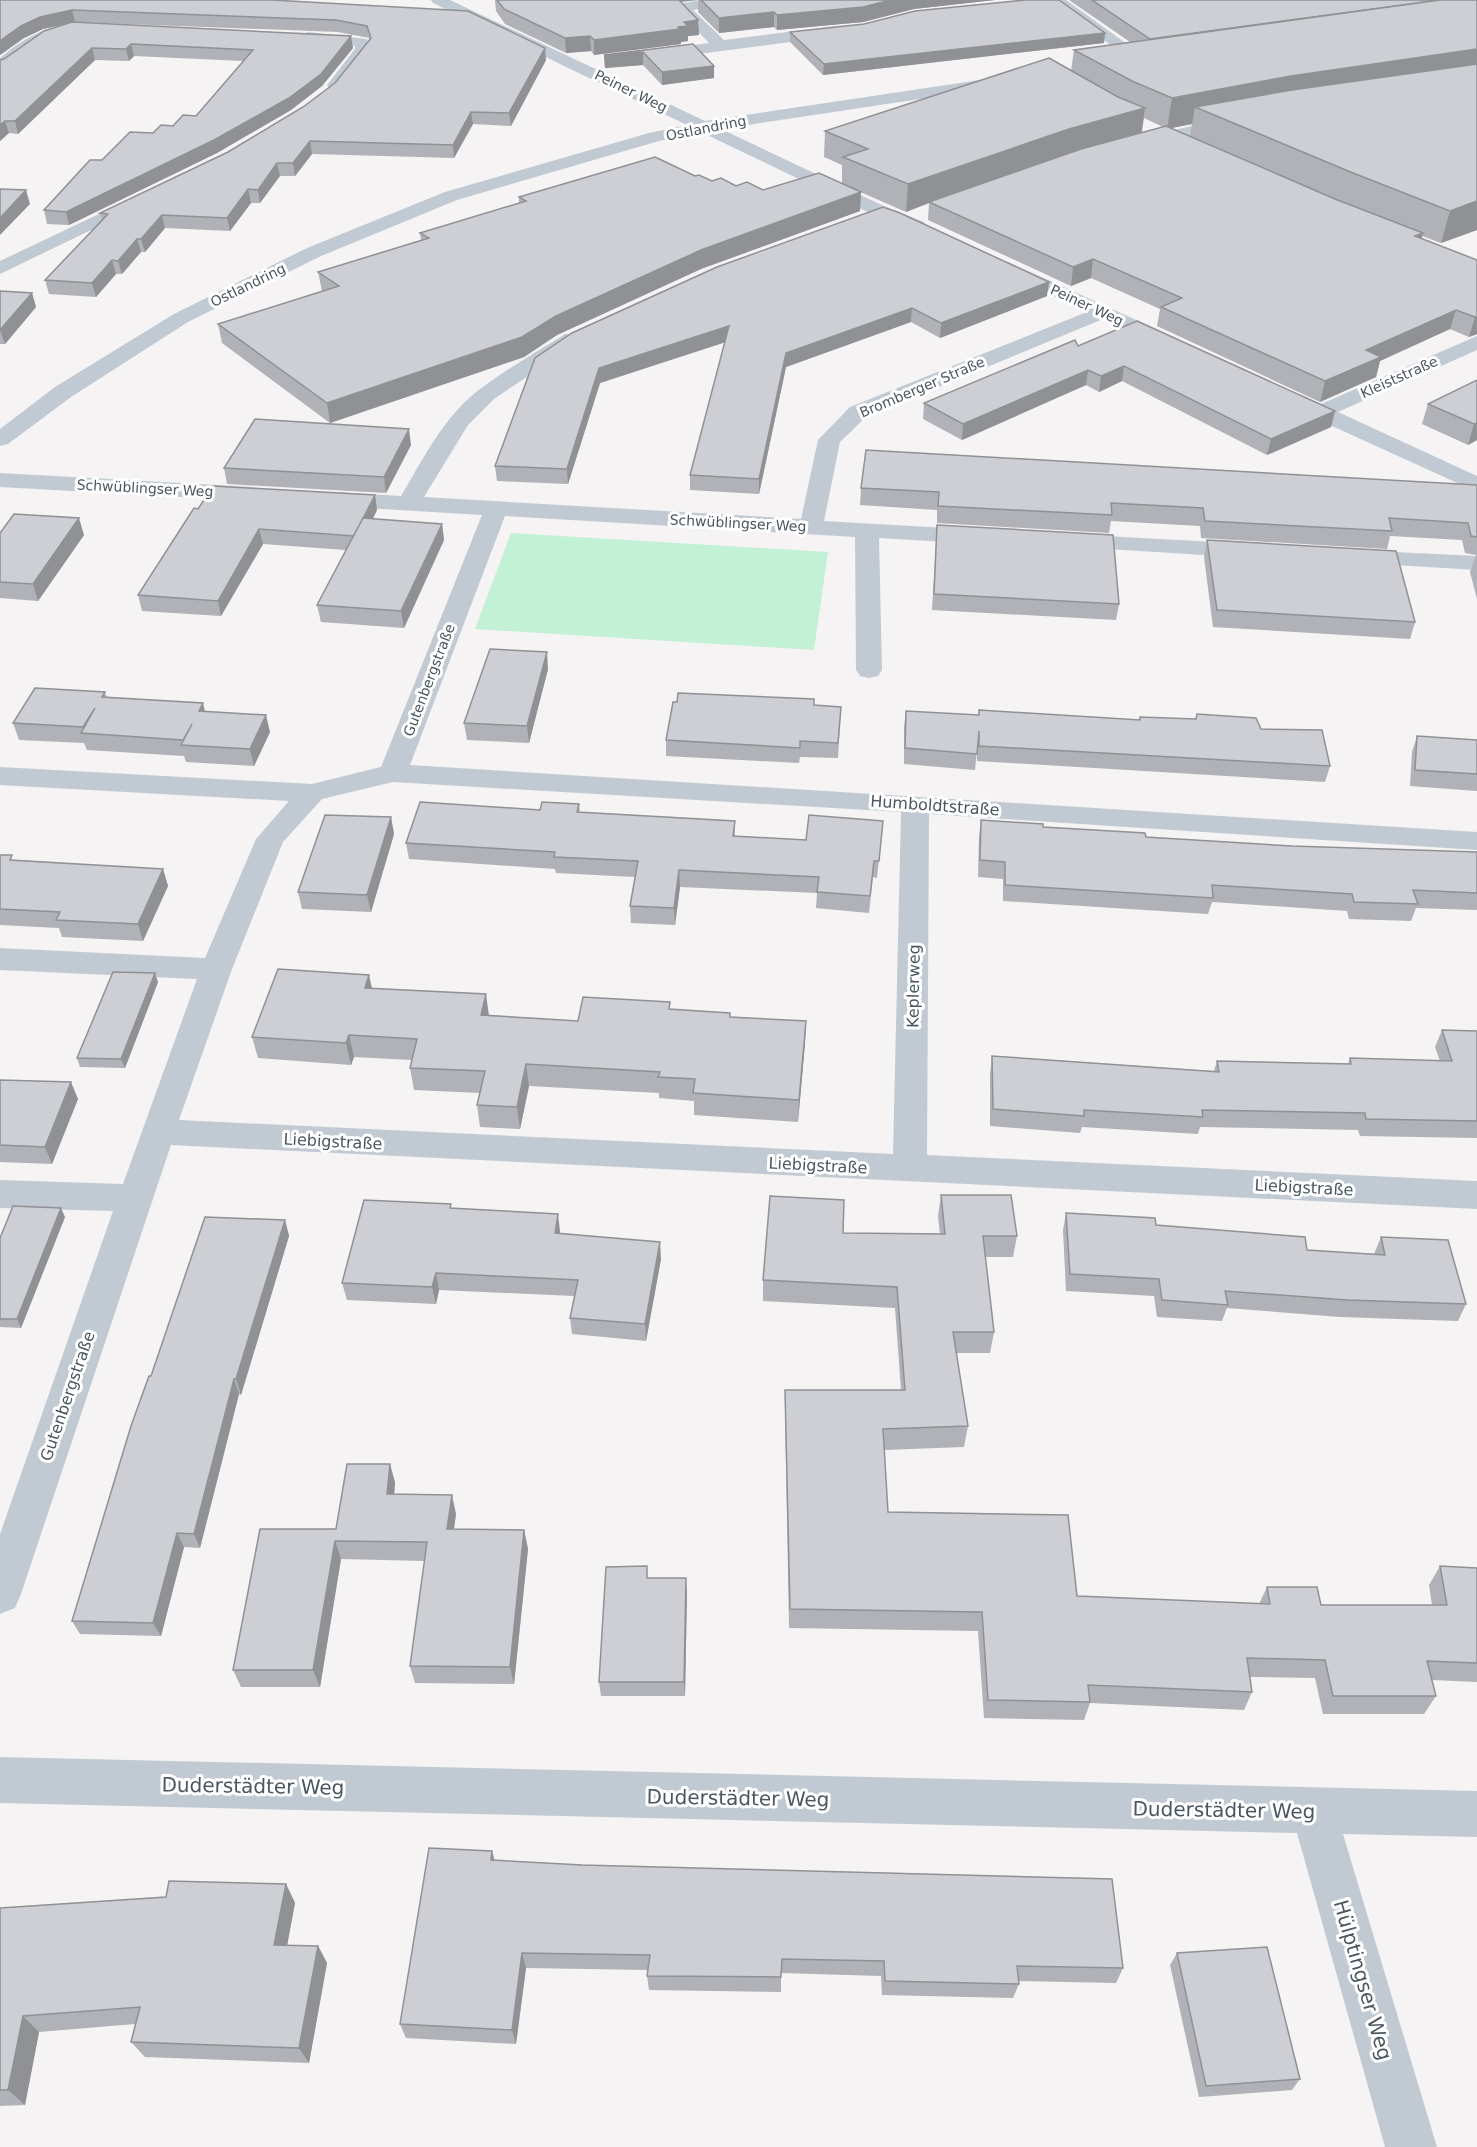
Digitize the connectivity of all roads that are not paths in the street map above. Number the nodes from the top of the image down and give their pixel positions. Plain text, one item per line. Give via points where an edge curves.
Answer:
1 (438, 0) edge
2 (1054, 0) edge
3 (713, 3) edge
4 (99, 29) edge
5 (853, 29) edge
6 (290, 37) edge
7 (721, 46) junction
8 (631, 57) edge
9 (598, 61) edge
10 (576, 64) junction
11 (1124, 65) edge
12 (0, 66) edge
13 (1020, 79) edge
14 (322, 97) edge
15 (1254, 118) edge
16 (705, 126) junction
17 (1143, 127) edge
18 (1165, 136) junction
19 (1119, 148) edge
20 (1197, 150) edge
21 (160, 190) edge
22 (882, 212) junction
23 (927, 213) edge
24 (906, 220) junction
25 (852, 223) edge
26 (938, 235) edge
27 (991, 260) edge
28 (0, 268) edge
29 (1104, 312) junction
30 (593, 328) edge
31 (1477, 342) edge
32 (1187, 351) edge
33 (1280, 393) edge
34 (1321, 412) junction
35 (0, 439) edge
36 (0, 480) edge
37 (1477, 485) edge
38 (280, 496) edge
39 (315, 498) edge
40 (409, 503) junction
41 (496, 509) junction
42 (811, 527) junction
43 (867, 530) junction
44 (998, 537) edge
45 (1046, 540) edge
46 (1274, 552) edge
47 (1334, 555) edge
48 (1477, 563) edge
49 (868, 670) dead end
50 (393, 773) junction
51 (0, 776) edge
52 (312, 793) junction
53 (915, 804) junction
54 (1477, 841) edge
55 (0, 959) edge
56 (216, 969) junction
57 (159, 1132) junction
58 (910, 1169) junction
59 (0, 1194) edge
60 (1477, 1195) edge
61 (135, 1198) junction
62 (0, 1594) edge
63 (0, 1780) edge
64 (1314, 1812) junction
65 (1477, 1814) edge
66 (1411, 2147) edge

1 - 10 street, Peiner Weg
2 - 11 street via 1150,61
3 - 7 street via 682,7
4 - 12 street via 48,32 32,39
5 - 7 street
6 - 14 street via 362,42 363,49
7 - 8 street
9 - 10 street
10 - 16 street, Peiner Weg
13 - 16 street, Ostlandring
15 - 18 street
16 - 22 street, Peiner Weg
16 - 35 street, Ostlandring via 452,196 314,252 181,318 63,392
17 - 18 street
18 - 19 street
18 - 20 street
21 - 28 street
22 - 24 street, Peiner Weg
22 - 25 street
23 - 24 street
24 - 26 street, Peiner Weg
27 - 29 street, Peiner Weg
29 - 32 street, Peiner Weg
29 - 42 street, Bromberger Straße via 858,412 829,440
30 - 40 street via 565,341 486,394 460,420
31 - 34 street, Kleiststraße
33 - 34 street
34 - 37 street
36 - 38 street, Schwüblingser Weg
39 - 40 street, Schwüblingser Weg
40 - 41 street, Schwüblingser Weg
41 - 42 street, Schwüblingser Weg
41 - 50 street, Gutenbergstraße
42 - 43 street, Schwüblingser Weg
43 - 44 street, Schwüblingser Weg
43 - 49 street
45 - 46 street
47 - 48 street
50 - 52 street
50 - 53 street, Humboldtstraße
51 - 52 street
52 - 56 street, Gutenbergstraße via 270,839
53 - 54 street, Humboldtstraße
53 - 58 street, Keplerweg
55 - 56 street
56 - 57 street, Gutenbergstraße
57 - 58 street, Liebigstraße
57 - 61 street, Gutenbergstraße
58 - 60 street, Liebigstraße
59 - 61 street
61 - 62 street, Gutenbergstraße
63 - 64 street, Duderstädter Weg
64 - 65 street, Duderstädter Weg
64 - 66 street, Hülptingser Weg

